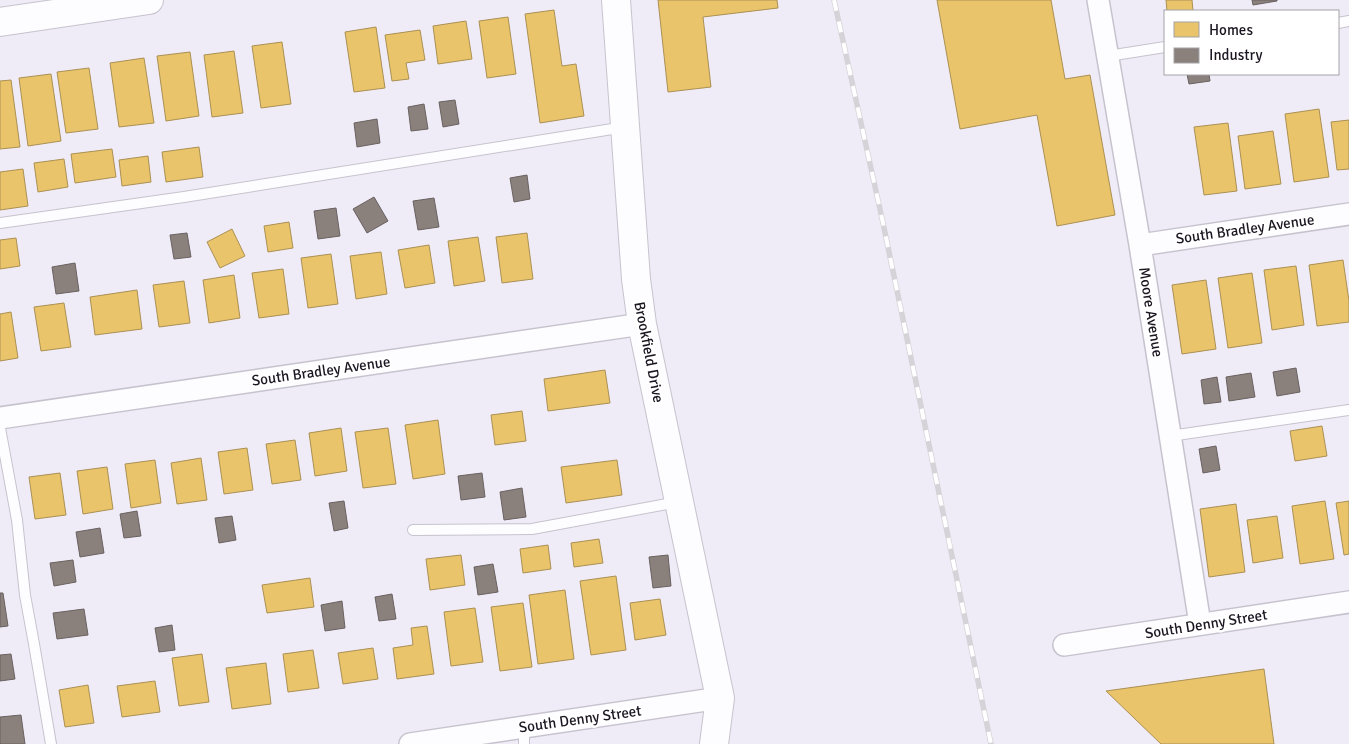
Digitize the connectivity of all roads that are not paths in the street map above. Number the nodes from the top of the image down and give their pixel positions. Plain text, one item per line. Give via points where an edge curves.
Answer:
1 (149, 0) edge
2 (616, 0) edge
3 (1098, 0) edge
4 (0, 22) edge
5 (1164, 48) edge
6 (1108, 56) junction
7 (626, 126) junction
8 (1349, 214) edge
9 (0, 223) edge
10 (1140, 245) junction
11 (642, 324) junction
12 (1349, 410) edge
13 (0, 418) edge
14 (0, 428) edge
15 (1170, 436) junction
16 (679, 502) junction
17 (413, 530) dead end
18 (1349, 602) edge
19 (1200, 624) junction
20 (1064, 645) dead end
21 (720, 698) junction
22 (524, 736) edge
23 (51, 744) edge
24 (410, 744) edge
25 (714, 744) edge

1 - 4 street
2 - 7 street, Brookfield Drive
3 - 6 street, Moore Avenue
5 - 6 lane
6 - 10 street, Moore Avenue
7 - 9 lane
7 - 11 street, Brookfield Drive
8 - 10 street, South Bradley Avenue
10 - 15 street, Moore Avenue
11 - 13 street, South Bradley Avenue
11 - 16 street, Brookfield Drive
12 - 15 lane
14 - 23 lane
15 - 19 street, Moore Avenue
16 - 17 lane via 532,528
16 - 21 street, Brookfield Drive
18 - 19 street, South Denny Street
19 - 20 street, South Denny Street
21 - 22 street, South Denny Street
21 - 25 street, Brookfield Drive
22 - 24 street, South Denny Street

